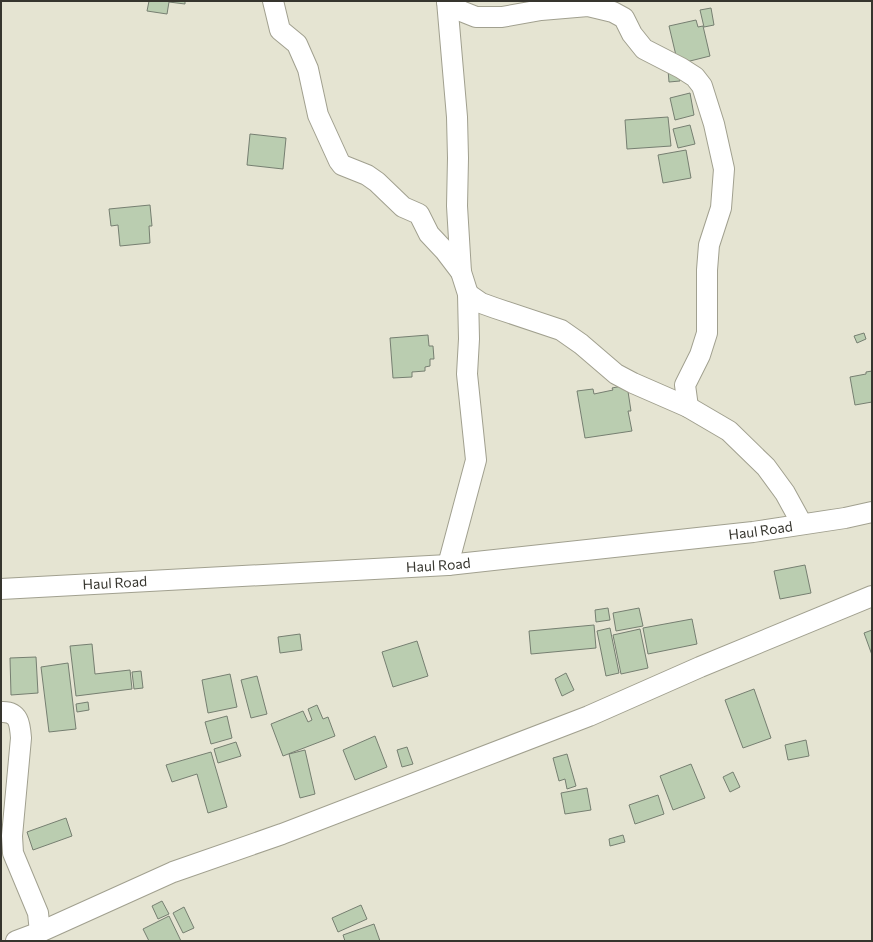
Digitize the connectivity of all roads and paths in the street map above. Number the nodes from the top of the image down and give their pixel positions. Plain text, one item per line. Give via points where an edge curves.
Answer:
1 (273, 1) edge
2 (447, 1) edge
3 (461, 272) junction
4 (468, 294) junction
5 (688, 407) junction
6 (872, 512) edge
7 (802, 524) junction
8 (448, 565) junction
9 (1, 589) edge
10 (872, 596) edge
11 (1, 712) edge
12 (40, 932) junction
13 (16, 941) edge

1 - 3 street via 280,30 297,44 305,62 318,115 339,161 342,165 367,175 403,207 419,214 429,234
2 - 3 street via 457,117
2 - 5 street via 476,17 502,17 588,6 613,12 624,18 644,49 682,68 695,77 702,86 724,169 721,208 710,245 708,264 707,333 700,355 685,385
3 - 4 street
4 - 5 street via 495,308 561,330 616,374
4 - 8 street via 467,374 476,460
5 - 7 street via 729,431 766,467 785,493
6 - 7 street, Haul Road
7 - 8 street, Haul Road via 752,532
8 - 9 street, Haul Road
10 - 12 street via 700,666 589,716 282,834 173,872
11 - 12 street via 7,711 17,718 20,725 13,853 38,913
12 - 13 street

